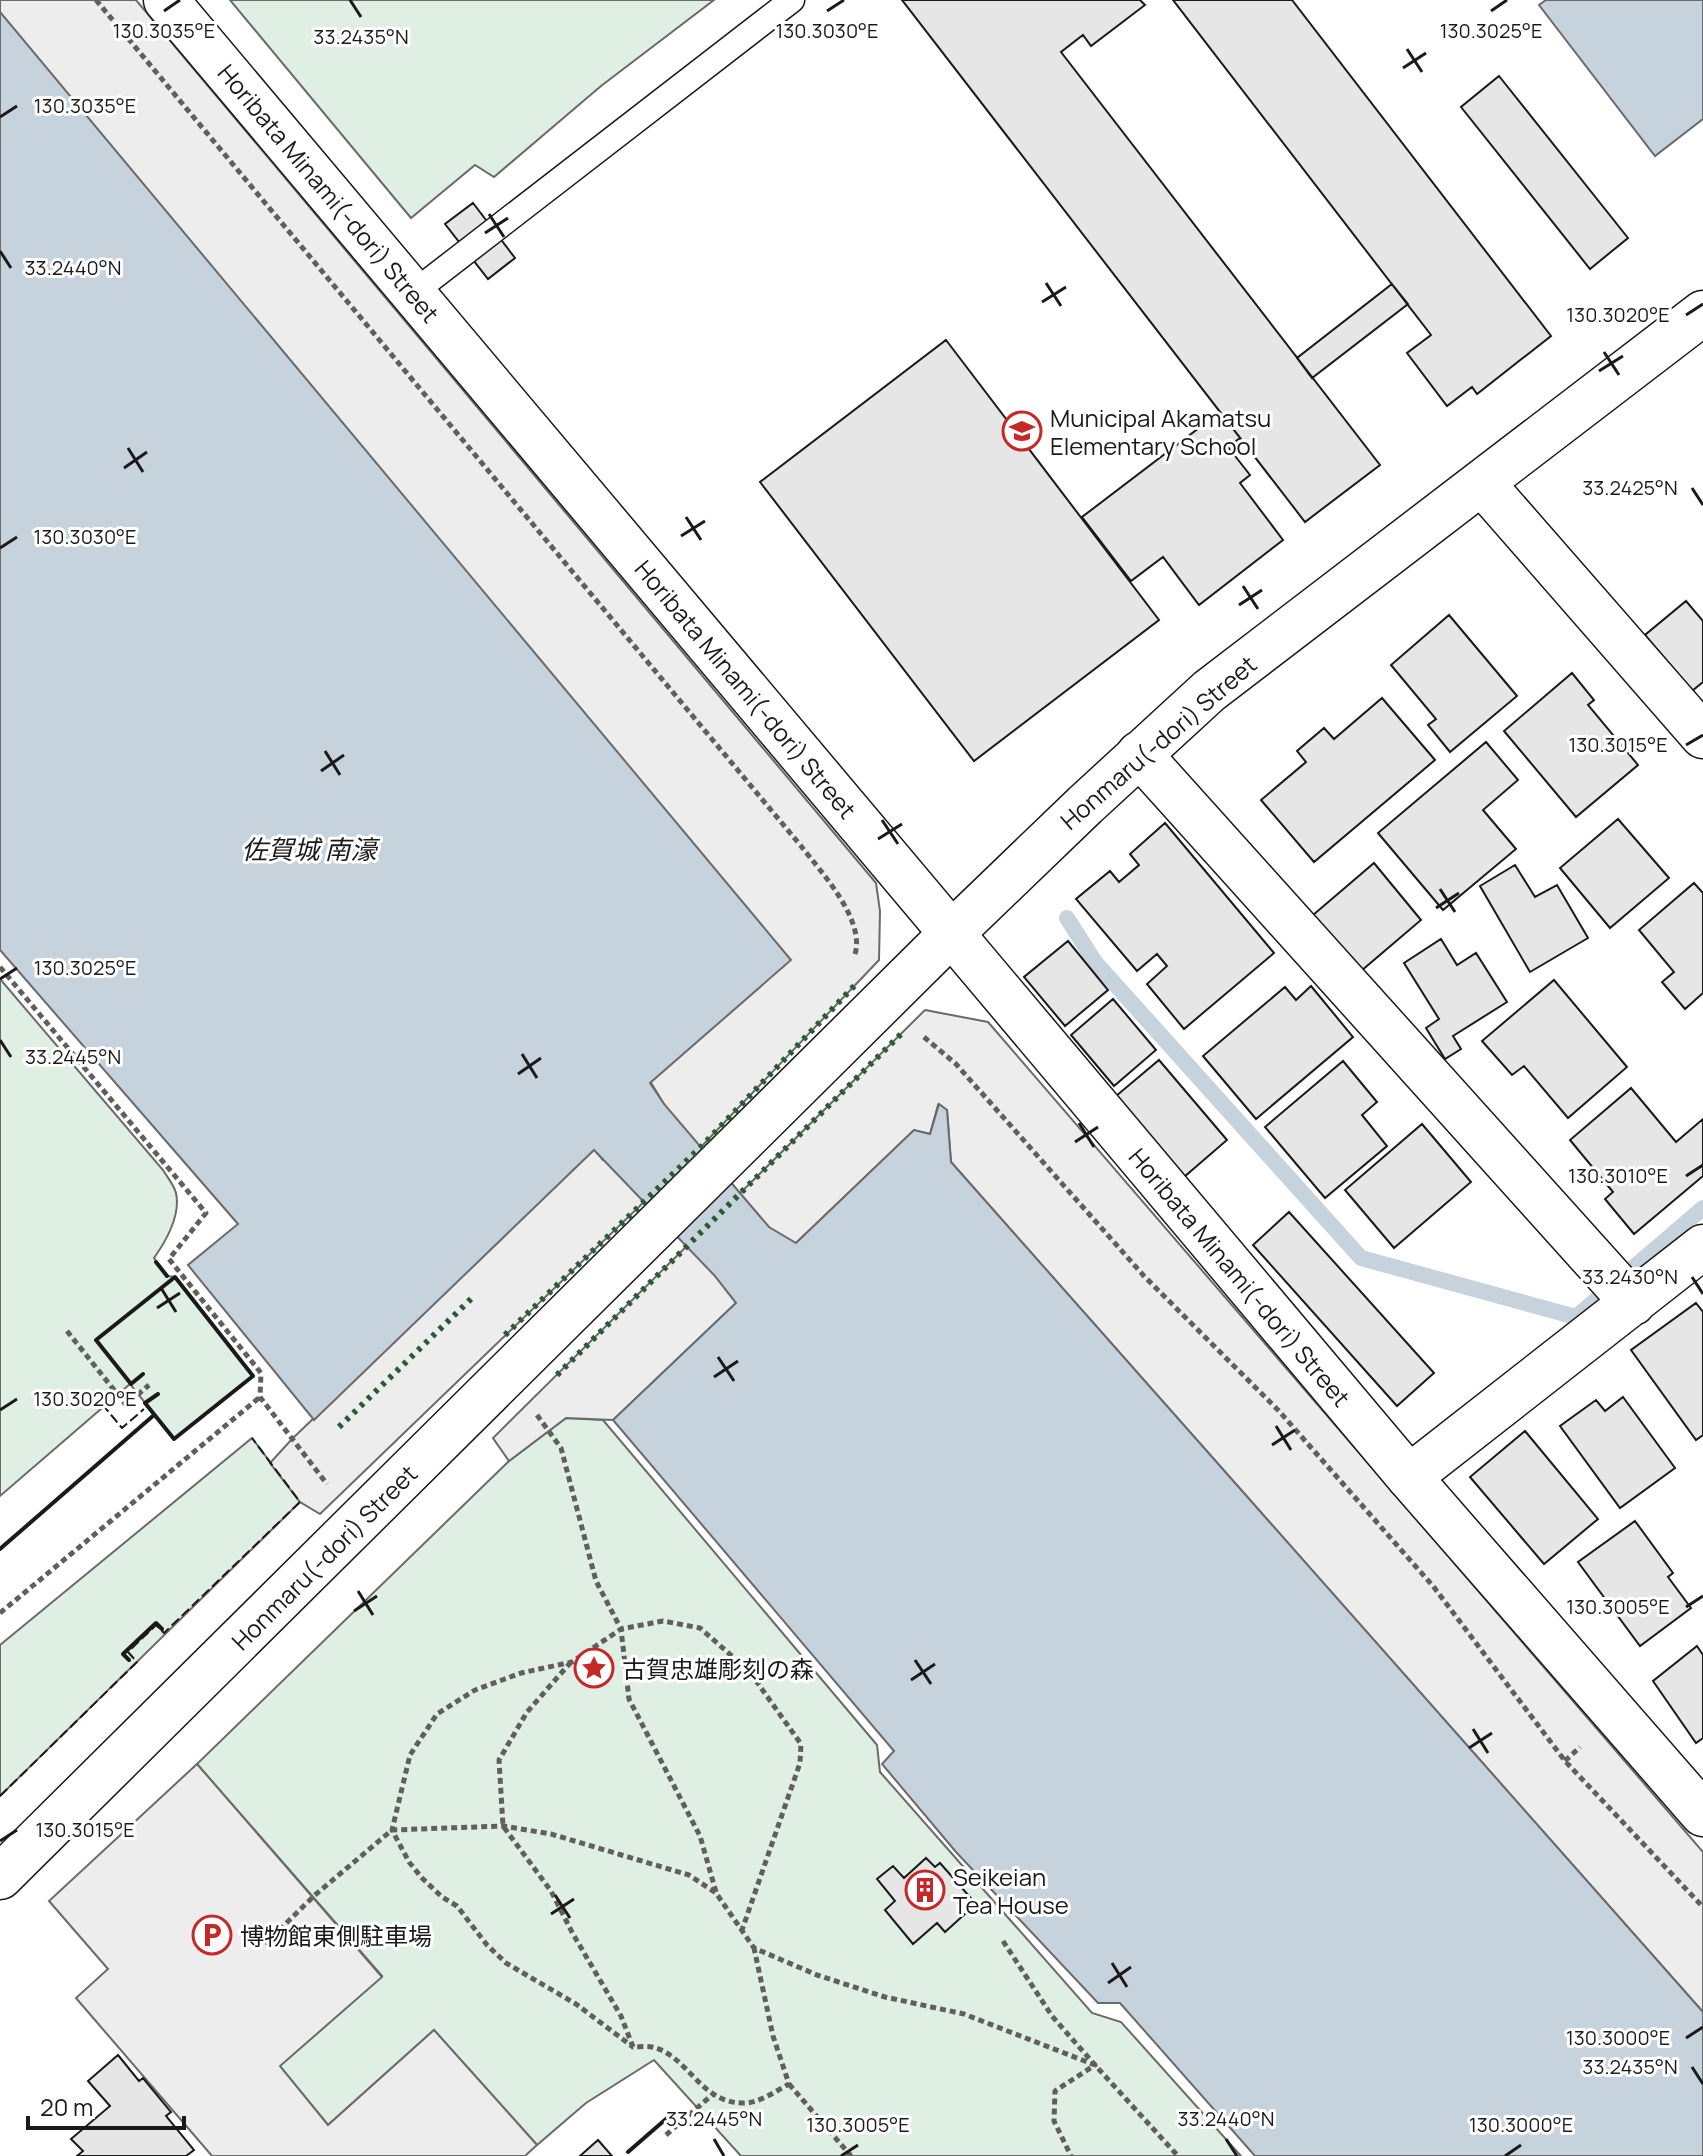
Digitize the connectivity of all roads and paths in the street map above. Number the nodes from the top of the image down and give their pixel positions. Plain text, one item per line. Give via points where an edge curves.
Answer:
1 (96, 0) edge
2 (166, 0) edge
3 (792, 0) edge
4 (413, 293) junction
5 (1703, 313) edge
6 (1482, 483) junction
7 (1703, 736) edge
8 (1139, 754) junction
9 (952, 933) junction
10 (857, 951) dead end
11 (0, 967) edge
12 (924, 1037) dead end
13 (1703, 1247) edge
14 (1633, 1303) junction
15 (67, 1331) dead end
16 (149, 1385) dead end
17 (260, 1397) junction
18 (537, 1415) dead end
19 (1409, 1477) junction
20 (326, 1485) dead end
21 (0, 1613) edge
22 (621, 1629) junction
23 (572, 1662) junction
24 (1703, 1814) edge
25 (503, 1826) junction
26 (392, 1830) junction
27 (0, 1877) edge
28 (716, 1893) junction
29 (1703, 1907) edge
30 (742, 1930) junction
31 (1003, 1941) dead end
32 (265, 1944) dead end
33 (754, 1948) junction
34 (633, 2047) junction
35 (1095, 2065) junction
36 (789, 2084) junction
37 (712, 2095) junction
38 (666, 2135) dead end
39 (851, 2156) edge
40 (1071, 2156) edge
41 (1178, 2156) edge

1 - 10 path via 801,846 837,893 855,929
2 - 4 street, Horibata Minami(-dori) Street
3 - 4 lane
4 - 9 street, Horibata Minami(-dori) Street
5 - 6 street, Honmaru(-dori) Street
6 - 7 street
6 - 8 street, Honmaru(-dori) Street via 1209,691
8 - 9 street, Honmaru(-dori) Street
8 - 14 street
9 - 19 street, Horibata Minami(-dori) Street
9 - 27 street, Honmaru(-dori) Street
11 - 17 path via 206,1213 169,1259 261,1373
12 - 29 path via 956,1064 1144,1276 1278,1410 1433,1586 1565,1761
13 - 14 street
14 - 19 street
15 - 16 path via 126,1405
17 - 20 path
17 - 21 path
18 - 22 path via 561,1448 596,1581
19 - 24 street, Horibata Minami(-dori) Street
22 - 23 path
22 - 28 path via 629,1699 700,1836
22 - 30 path via 663,1621 700,1628 749,1671 801,1744 800,1763
23 - 25 path via 527,1712 499,1760
23 - 26 path via 475,1690 437,1714 410,1755
25 - 26 path
25 - 28 path via 551,1834 689,1875
25 - 34 path via 551,1891
26 - 32 path
26 - 34 path via 422,1878 457,1906 506,1963 576,2004
28 - 30 path
30 - 33 path
31 - 35 path via 1052,2016
33 - 35 path via 885,1997 964,2014
33 - 36 path
34 - 37 path via 654,2047 681,2064
35 - 40 path via 1055,2091 1054,2121
35 - 41 path
36 - 37 path via 744,2104
36 - 39 path
37 - 38 path

